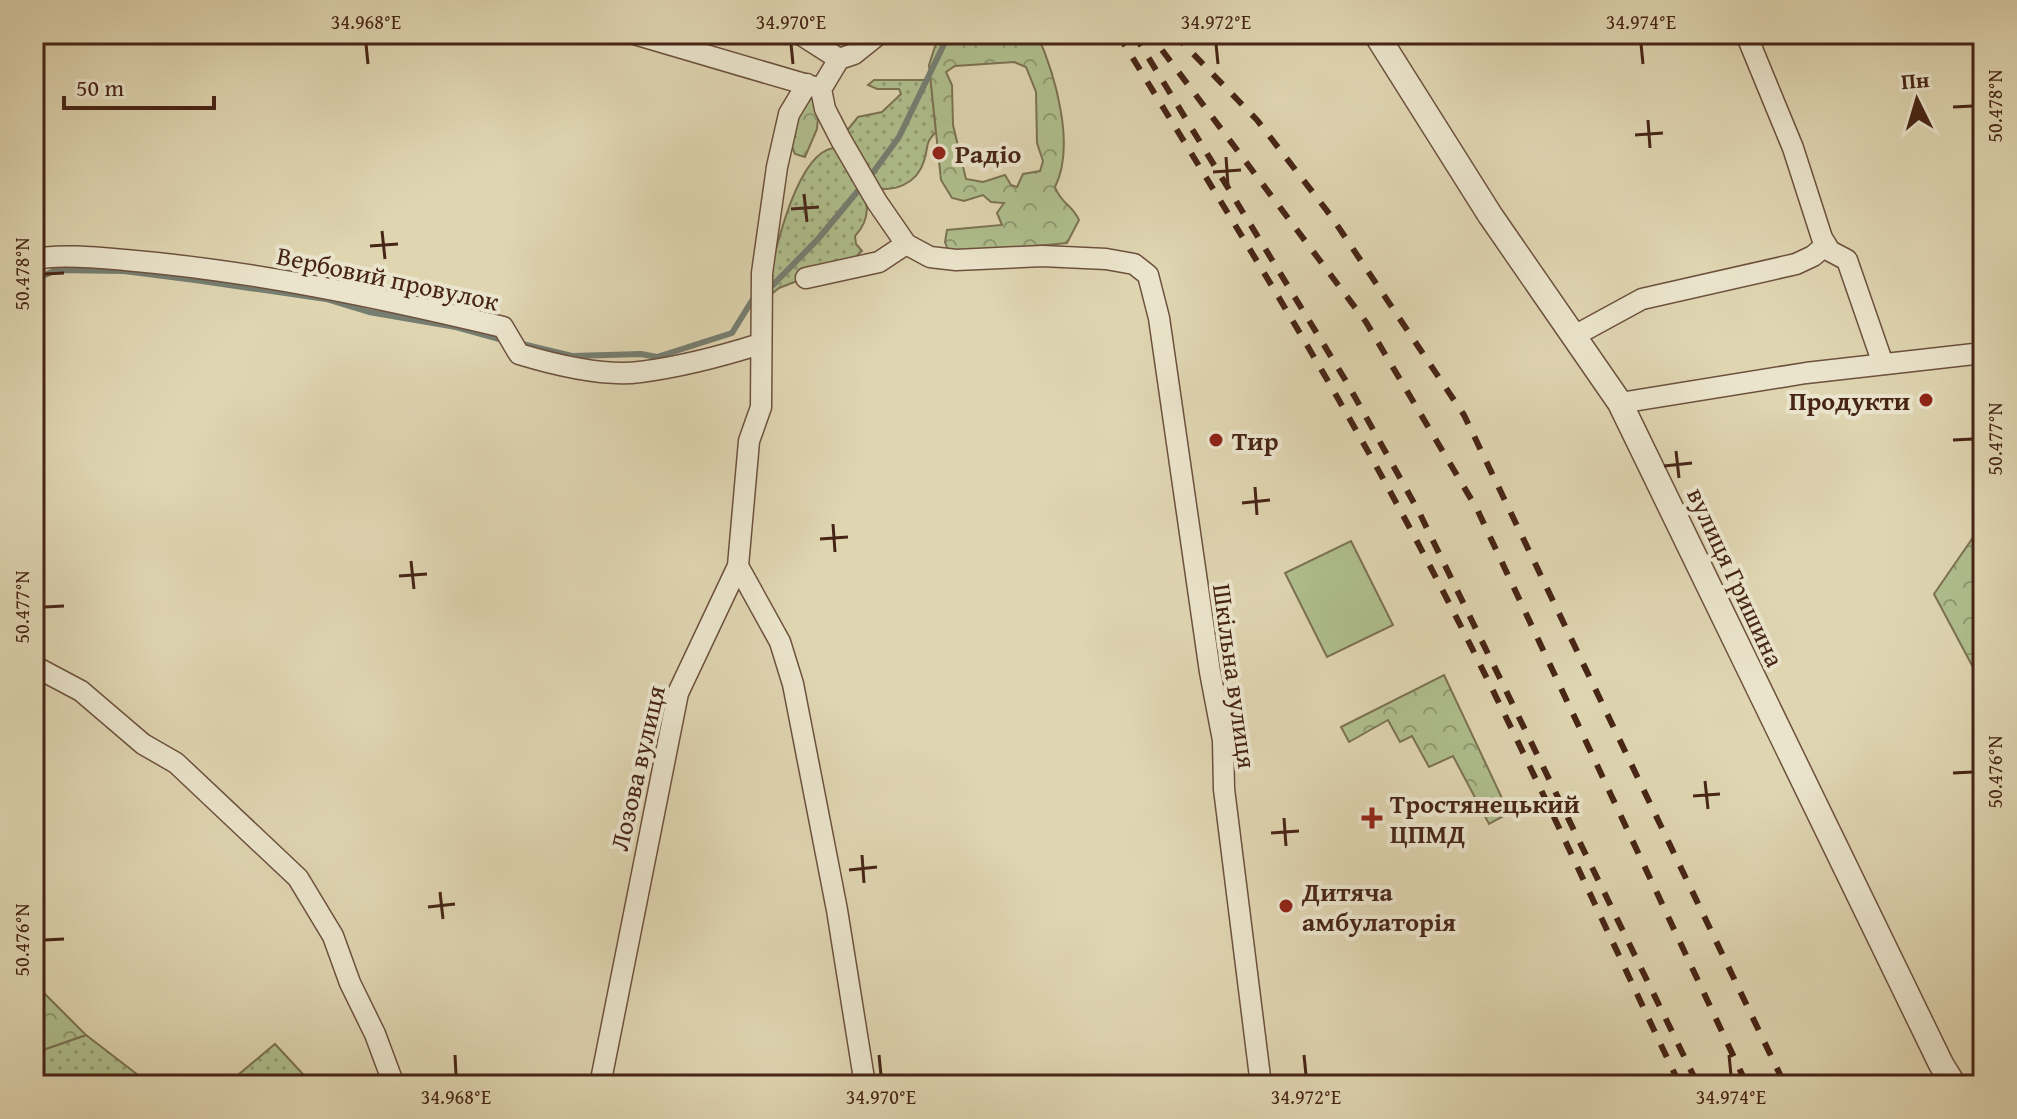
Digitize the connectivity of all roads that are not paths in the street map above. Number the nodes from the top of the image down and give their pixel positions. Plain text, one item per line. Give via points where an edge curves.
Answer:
1 (634, 34) edge
2 (800, 34) edge
3 (879, 34) edge
4 (1376, 34) edge
5 (1746, 34) edge
6 (839, 59) junction
7 (814, 86) junction
8 (906, 244) junction
9 (1826, 245) junction
10 (34, 260) edge
11 (806, 278) dead end
12 (1574, 336) junction
13 (760, 344) junction
14 (1983, 353) edge
15 (1883, 364) junction
16 (1620, 403) junction
17 (738, 566) junction
18 (34, 666) edge
19 (394, 1085) edge
20 (600, 1085) edge
21 (865, 1085) edge
22 (1261, 1085) edge
23 (1954, 1085) edge

1 - 7 street
2 - 6 street
3 - 6 street
4 - 12 street, вулиця Гришина
5 - 9 street
6 - 7 street, Лозова вулиця
7 - 8 street via 866,184
7 - 13 street, Лозова вулиця via 789,114 777,167 762,273
8 - 11 street via 879,262
8 - 22 street, Шкільна вулиця via 943,259 1106,259 1134,264 1148,275 1159,318 1223,740 1225,804
9 - 12 street via 1796,264 1642,299
9 - 15 street via 1847,260
10 - 13 street, Вербовий провулок via 173,264 349,291 503,327 519,354 563,367 638,373
12 - 16 street, вулиця Гришина
13 - 17 street, Лозова вулиця via 761,407 749,441
14 - 15 street
15 - 16 street
16 - 23 street, вулиця Гришина
17 - 20 street, Лозова вулиця via 678,693
17 - 21 street via 780,642 793,684
18 - 19 street via 81,691 143,744 176,763 298,878 333,936

